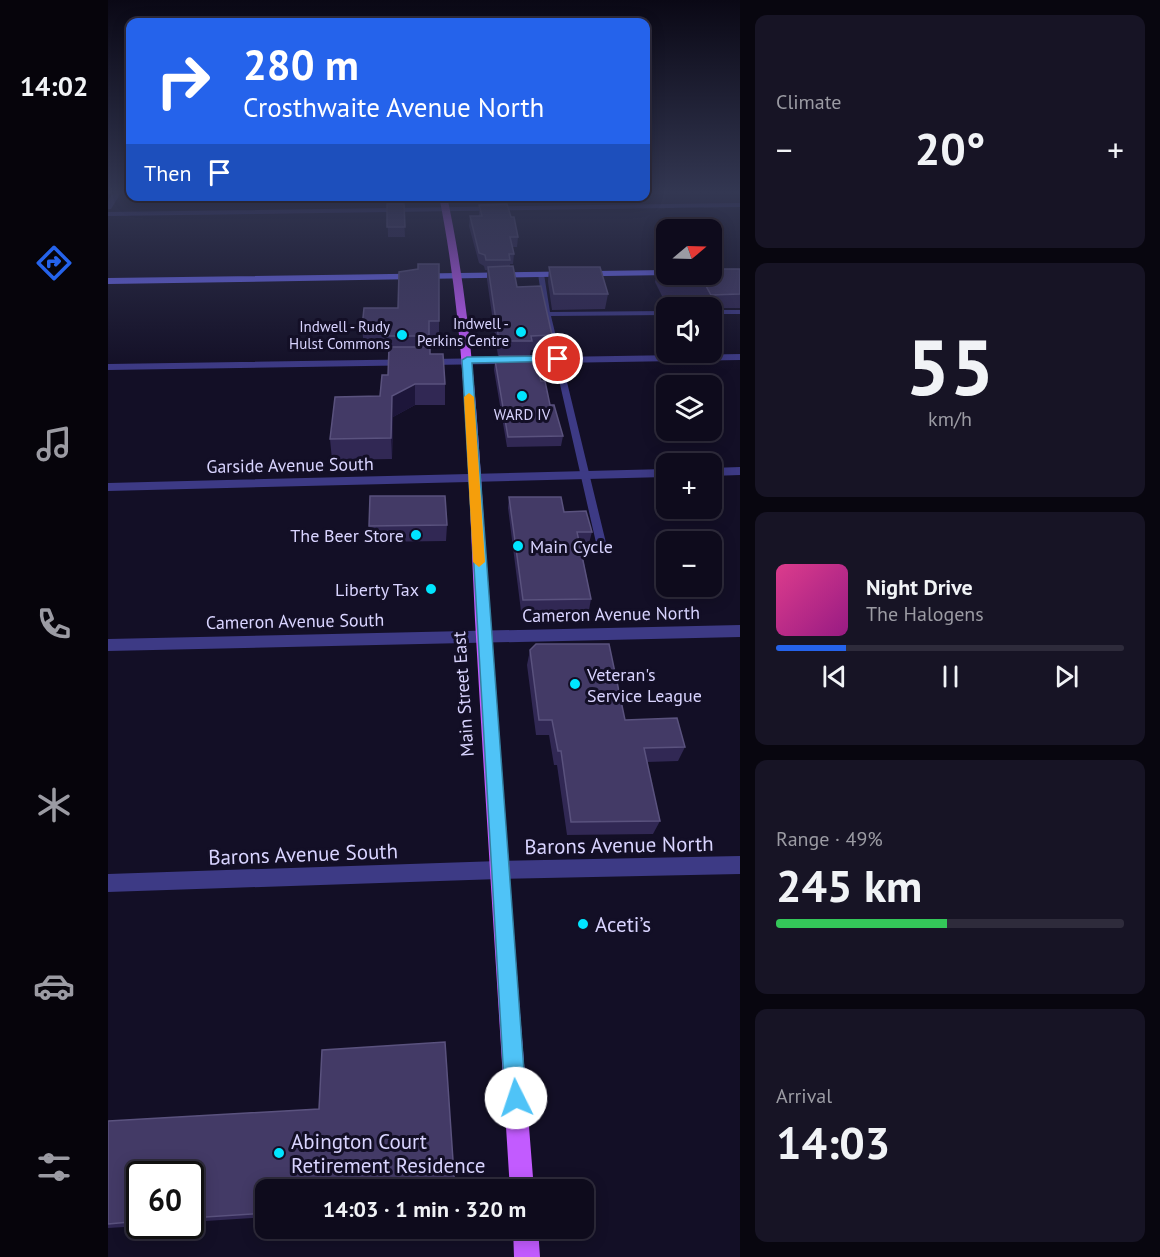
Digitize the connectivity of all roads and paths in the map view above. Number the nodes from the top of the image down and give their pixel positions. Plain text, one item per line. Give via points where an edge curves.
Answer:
1 (454, 253) edge
2 (656, 273) edge
3 (540, 274) junction
4 (458, 275) junction
5 (108, 281) edge
6 (722, 312) edge
7 (740, 312) edge
8 (656, 313) edge
9 (547, 314) junction
10 (740, 357) edge
11 (558, 359) junction
12 (467, 360) junction
13 (108, 367) edge
14 (740, 471) edge
15 (722, 472) edge
16 (656, 473) edge
17 (585, 474) junction
18 (474, 478) junction
19 (108, 487) edge
20 (602, 547) dead end
21 (740, 631) edge
22 (484, 636) junction
23 (108, 645) edge
24 (740, 865) edge
25 (499, 870) junction
26 (108, 883) edge
27 (521, 1179) edge
28 (526, 1239) edge
29 (527, 1257) edge

1 - 4 main road, Main Street East
2 - 3 main road
3 - 4 main road
3 - 9 lane
4 - 5 main road
4 - 12 main road, Main Street East
6 - 7 lane
8 - 9 lane
9 - 11 lane
10 - 11 street
11 - 12 street
11 - 17 lane
12 - 13 street
12 - 18 main road, Main Street East
14 - 15 street
16 - 17 street, Garside Avenue South
17 - 18 street, Garside Avenue South
17 - 20 lane
18 - 19 street, Garside Avenue South
18 - 22 main road, Main Street East
21 - 22 street, Cameron Avenue North
22 - 23 street, Cameron Avenue South
22 - 25 main road, Main Street East
24 - 25 street, Barons Avenue North
25 - 26 street, Barons Avenue South
25 - 27 main road, Main Street East
28 - 29 main road

